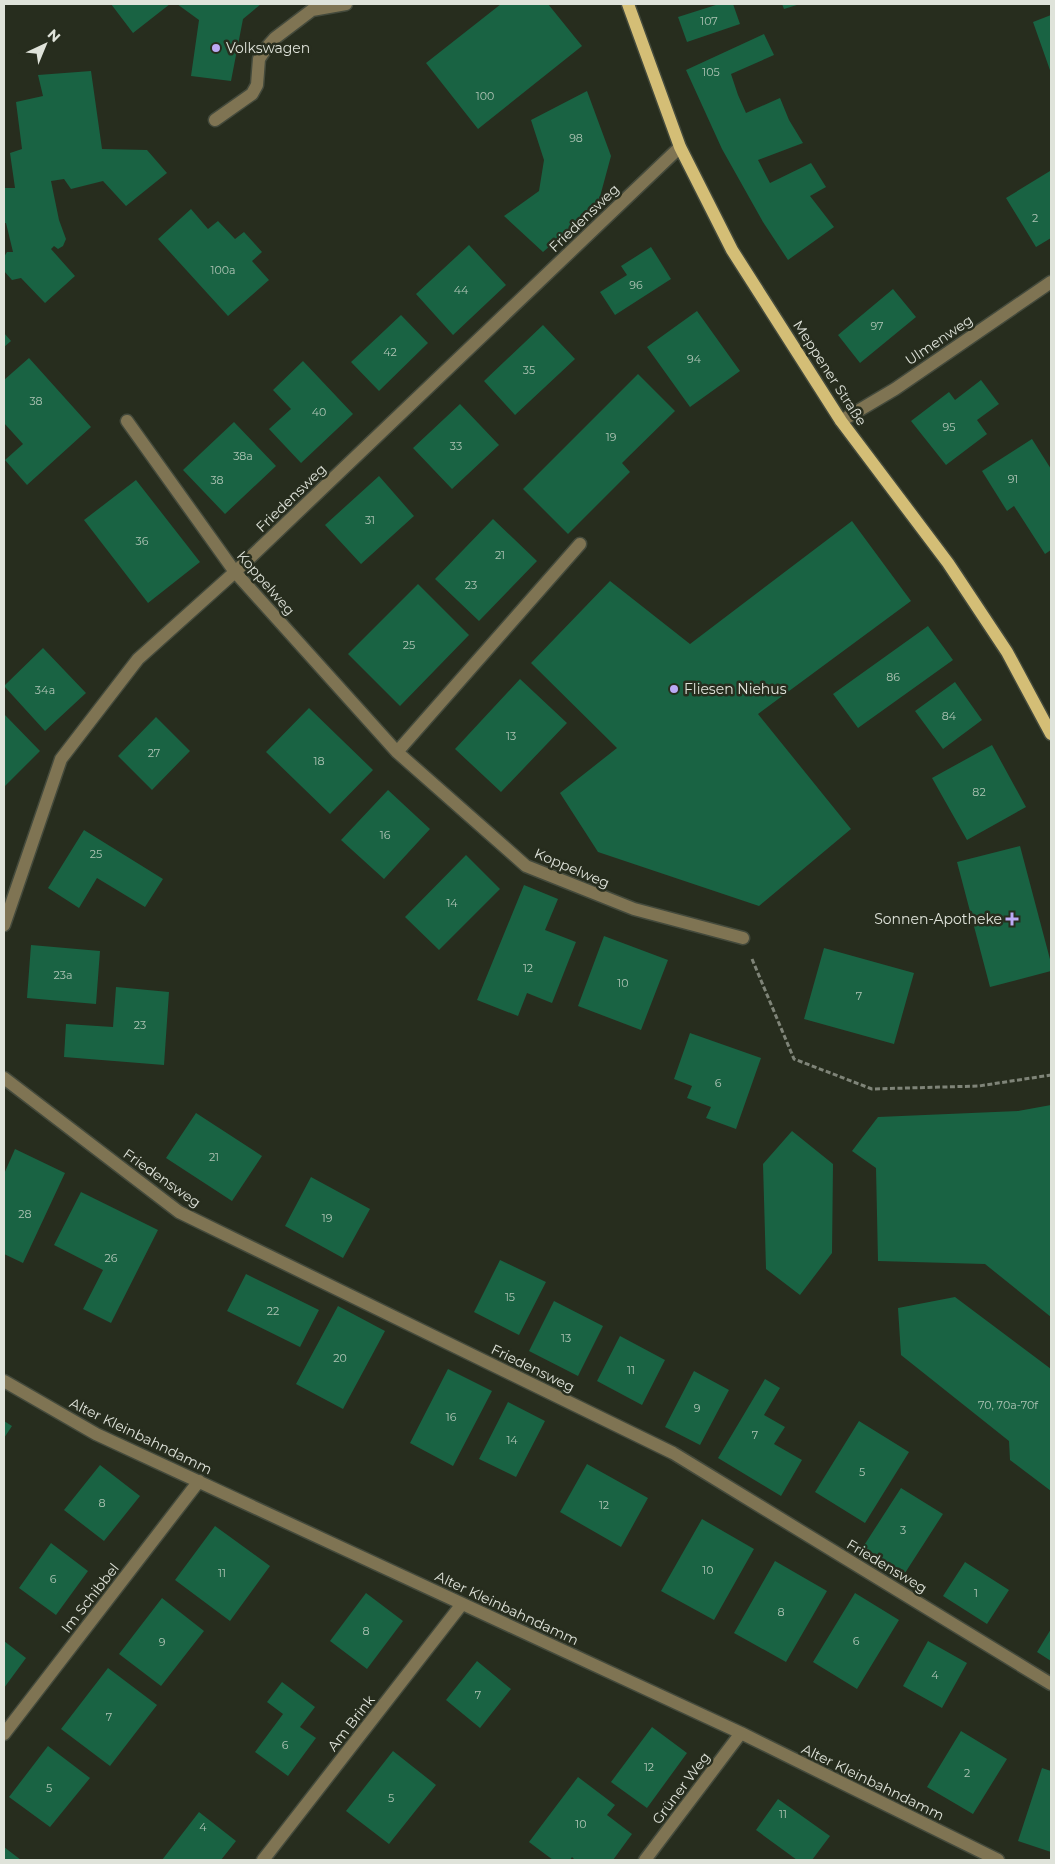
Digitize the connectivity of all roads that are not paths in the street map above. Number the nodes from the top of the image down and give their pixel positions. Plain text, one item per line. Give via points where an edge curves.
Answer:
1 (346, 4) edge
2 (628, 4) edge
3 (215, 120) dead end
4 (680, 147) junction
5 (1051, 282) edge
6 (127, 421) dead end
7 (841, 421) junction
8 (580, 544) dead end
9 (235, 572) junction
10 (1051, 734) edge
11 (397, 752) junction
12 (4, 925) edge
13 (742, 938) road end
14 (4, 1078) edge
15 (4, 1382) edge
16 (199, 1481) junction
17 (462, 1604) junction
18 (1051, 1684) edge
19 (741, 1733) junction
20 (4, 1734) edge
21 (263, 1860) edge
22 (645, 1860) edge
23 (998, 1860) edge

1 - 3 street via 312,10 275,38 259,59 257,85 252,94
2 - 4 main road, Meppener Straße
4 - 7 main road, Meppener Straße via 732,250
4 - 9 street, Friedensweg
5 - 7 street, Ulmenweg
6 - 9 street, Koppelweg
7 - 10 main road, Meppener Straße via 948,563 1007,652
8 - 11 street
9 - 11 street, Koppelweg
9 - 12 street, Friedensweg via 138,659 61,759
11 - 13 street, Koppelweg via 526,866 634,910
14 - 18 street, Friedensweg via 179,1212 673,1453
15 - 16 street, Alter Kleinbahndamm via 96,1434
16 - 17 street, Alter Kleinbahndamm
16 - 20 street, Im Schibbel
17 - 19 street, Alter Kleinbahndamm
17 - 21 street, Am Brink
19 - 22 street, Grüner Weg
19 - 23 street, Alter Kleinbahndamm

